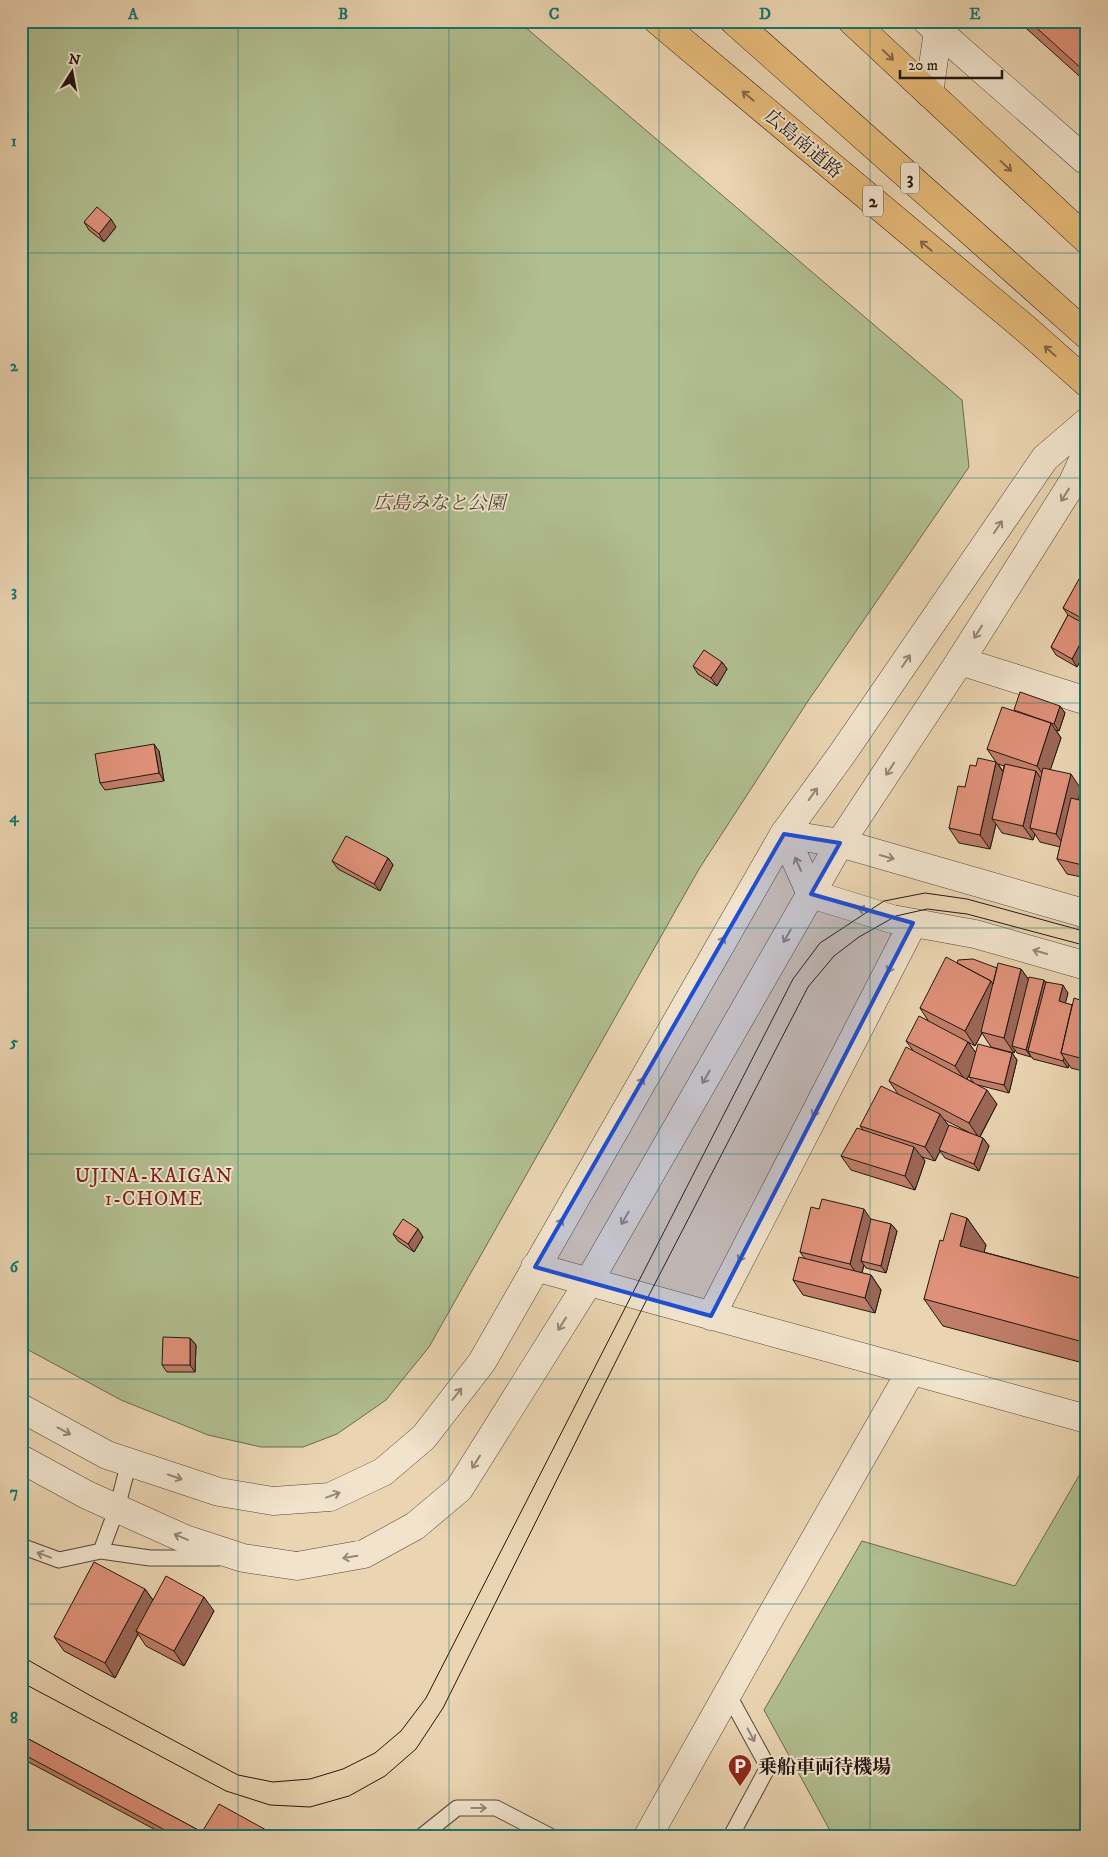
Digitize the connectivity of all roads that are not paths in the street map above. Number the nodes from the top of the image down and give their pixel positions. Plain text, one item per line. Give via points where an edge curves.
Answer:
1 (658, 21) edge
2 (734, 21) edge
3 (852, 21) edge
4 (932, 26) edge
5 (929, 93) junction
6 (1084, 159) dead end
7 (1087, 240) edge
8 (1087, 335) edge
9 (1087, 383) edge
10 (1087, 422) edge
11 (1087, 451) edge
12 (960, 661) junction
13 (1087, 701) edge
14 (784, 834) junction
15 (840, 843) junction
16 (811, 894) junction
17 (1087, 914) edge
18 (913, 923) junction
19 (1087, 966) edge
20 (535, 1267) junction
21 (588, 1283) junction
22 (711, 1316) junction
23 (911, 1371) junction
24 (21, 1408) edge
25 (1087, 1419) edge
26 (21, 1459) edge
27 (129, 1462) junction
28 (117, 1508) junction
29 (21, 1546) edge
30 (101, 1551) junction
31 (243, 1558) junction
32 (728, 1692) junction
33 (422, 1836) edge
34 (550, 1836) edge
35 (648, 1836) edge
36 (731, 1836) edge

9 -> 1 highway, 広島南道路 / 2
2 - 8 highway, 3
3 -> 5 highway
4 - 5 street
4 - 6 street
5 -> 7 highway
14 -> 10 street via 1045,458
11 -> 12 street via 1073,482
12 - 13 street
12 -> 15 street
14 - 15 street
16 -> 14 street
20 -> 14 street
15 - 16 street
15 -> 17 street
18 -> 16 street
16 -> 21 street
19 -> 18 street via 975,934
18 -> 22 street
20 - 21 street
27 -> 20 street via 220,1492 272,1501 330,1497 383,1472 424,1437 482,1362
21 - 22 street
21 -> 31 street via 459,1489 415,1526 364,1554 297,1566
22 - 23 street
23 - 25 street
23 - 32 street
24 -> 27 street via 107,1454
26 - 28 street
27 - 28 lane
28 - 30 lane
31 -> 28 street via 185,1539
30 -> 29 lane via 59,1560
30 - 31 lane via 150,1558
32 - 35 street
32 -> 36 lane via 768,1767
33 -> 34 lane via 457,1808 496,1808

